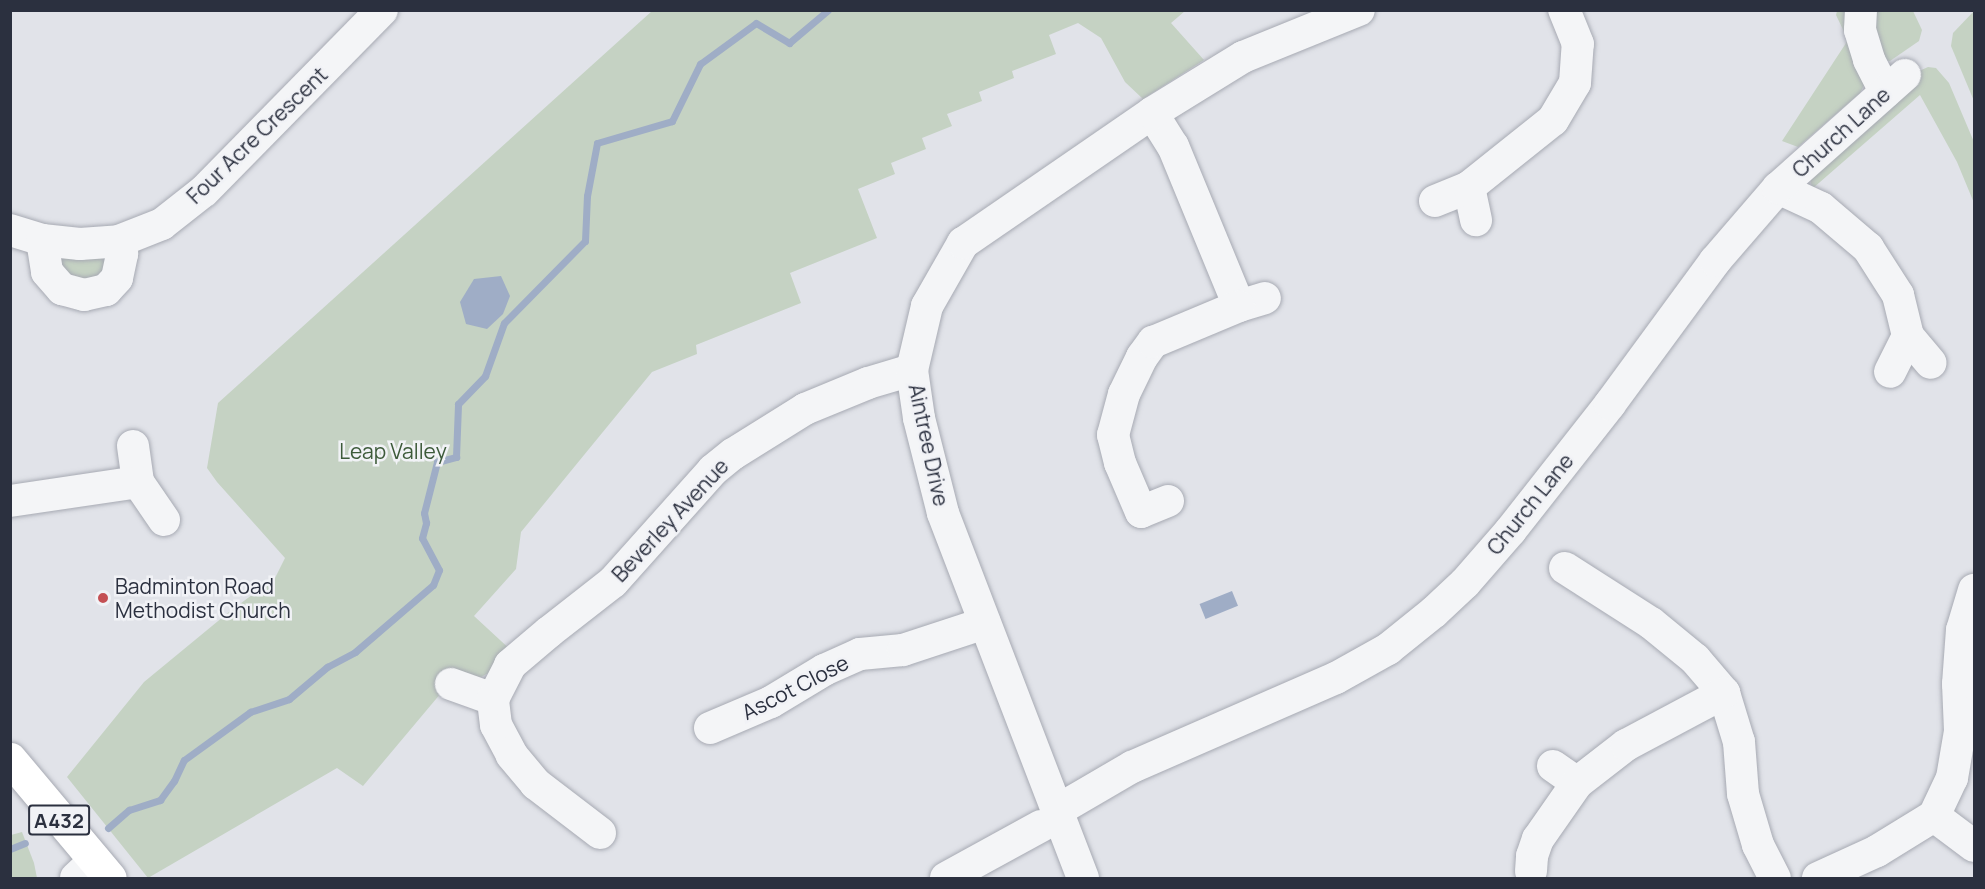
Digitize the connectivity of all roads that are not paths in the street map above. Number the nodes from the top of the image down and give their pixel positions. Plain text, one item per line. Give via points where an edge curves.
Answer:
1 (382, 10) edge
2 (1359, 10) edge
3 (1564, 10) edge
4 (1862, 10) edge
5 (1152, 114) junction
6 (1469, 187) junction
7 (1778, 188) junction
8 (1435, 201) dead end
9 (1476, 220) dead end
10 (10, 230) edge
11 (42, 240) junction
12 (119, 241) junction
13 (1908, 336) junction
14 (1931, 363) dead end
15 (912, 370) junction
16 (1890, 372) dead end
17 (133, 446) dead end
18 (138, 483) junction
19 (10, 501) edge
20 (1168, 501) dead end
21 (164, 520) dead end
22 (1565, 568) dead end
23 (1974, 590) edge
24 (986, 623) junction
25 (451, 684) dead end
26 (1724, 693) junction
27 (493, 699) junction
28 (710, 728) dead end
29 (10, 759) edge
30 (1934, 816) junction
31 (1049, 818) junction
32 (600, 833) dead end
33 (1974, 846) edge
34 (1531, 871) dead end
35 (94, 872) edge
36 (964, 874) edge
37 (1083, 879) edge
38 (1775, 879) edge
39 (1818, 879) edge

1 - 12 street, Four Acre Crescent via 204,191 162,224
2 - 5 street, Aintree Drive via 1244,57
3 - 6 street via 1578,44 1575,82 1553,120
4 - 7 street, Church Lane via 1860,30 1869,60 1895,83
5 - 15 street, Aintree Drive via 963,243 927,306
5 - 20 street via 1173,146 1252,302 1153,342 1124,394 1113,435 1120,463 1141,512
6 - 8 street
6 - 9 street
7 - 13 street via 1821,208 1868,248 1898,295
7 - 31 street, Church Lane via 1715,261 1511,530 1434,612 1388,649 1336,678 1132,766
10 - 11 street, Four Acre Crescent
11 - 12 street, Four Acre Crescent via 80,244
11 - 12 street via 47,272 62,289 84,295 106,290 117,278 122,254
13 - 14 street
13 - 16 street
15 - 24 street, Aintree Drive via 919,418 943,513
15 - 27 street, Beverley Avenue via 868,383 806,410 733,454 713,470 613,582 510,665
17 - 18 street
18 - 19 street
18 - 21 street
22 - 26 street via 1652,623 1695,659
23 - 30 street via 1962,630 1960,731 1952,778
24 - 28 street, Ascot Close via 903,650 860,654 824,670 771,702
24 - 31 street, Aintree Drive
25 - 27 street
26 - 34 street via 1565,774 1532,856
26 - 38 street via 1739,742 1743,794 1755,835
27 - 32 street via 495,725 512,755 536,784 582,804
29 - 35 main road, A432
30 - 33 street
30 - 39 street via 1876,851
31 - 36 street, Church Lane
31 - 37 street, Aintree Drive

